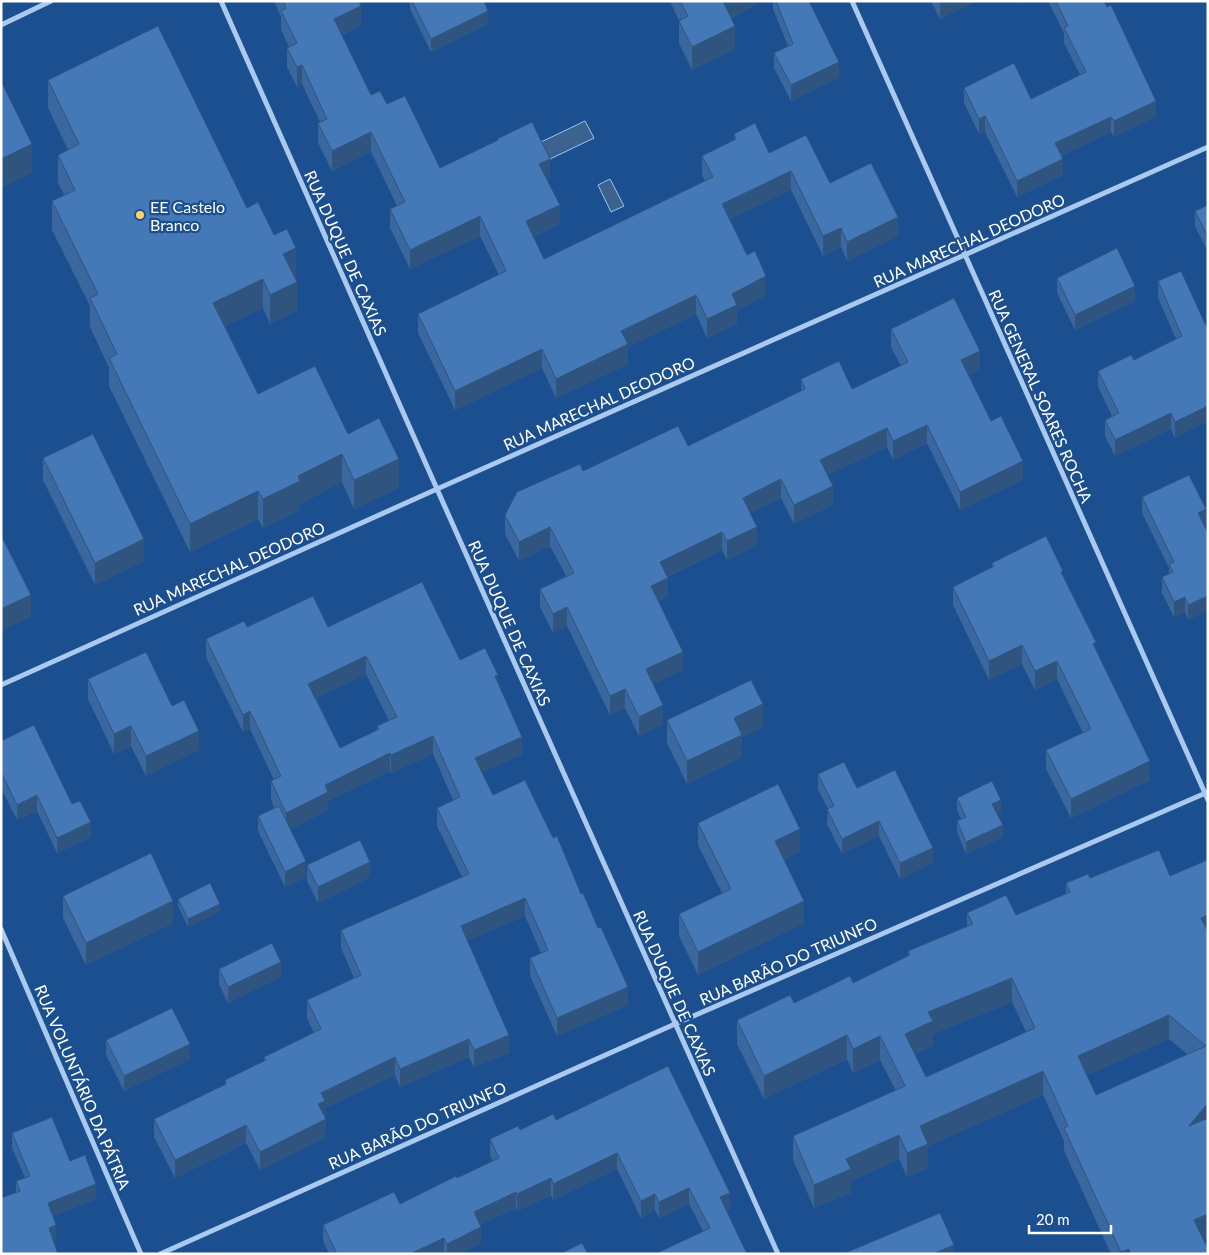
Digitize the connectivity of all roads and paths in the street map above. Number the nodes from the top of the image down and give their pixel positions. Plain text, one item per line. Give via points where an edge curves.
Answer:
1 (51, 1) edge
2 (221, 1) edge
3 (852, 1) edge
4 (1, 25) edge
5 (1208, 147) edge
6 (964, 256) junction
7 (437, 489) junction
8 (1, 685) edge
9 (1206, 793) edge
10 (1208, 800) edge
11 (1, 929) edge
12 (675, 1024) junction
13 (141, 1254) edge
14 (160, 1254) edge
15 (778, 1254) edge

1 - 4 street
2 - 7 street, RUA DUQUE DE CAXIAS
3 - 6 street, RUA GENERAL SOARES ROCHA
5 - 6 street, RUA MARECHAL DEODORO
6 - 7 street, RUA MARECHAL DEODORO
6 - 9 street, RUA GENERAL SOARES ROCHA
7 - 8 street, RUA MARECHAL DEODORO
7 - 12 street, RUA DUQUE DE CAXIAS
9 - 10 street, RUA GENERAL SOARES ROCHA
9 - 12 street, RUA BARÃO DO TRIUNFO
11 - 13 street, RUA VOLUNTÁRIO DA PÁTRIA
12 - 14 street, RUA BARÃO DO TRIUNFO
12 - 15 street, RUA DUQUE DE CAXIAS

